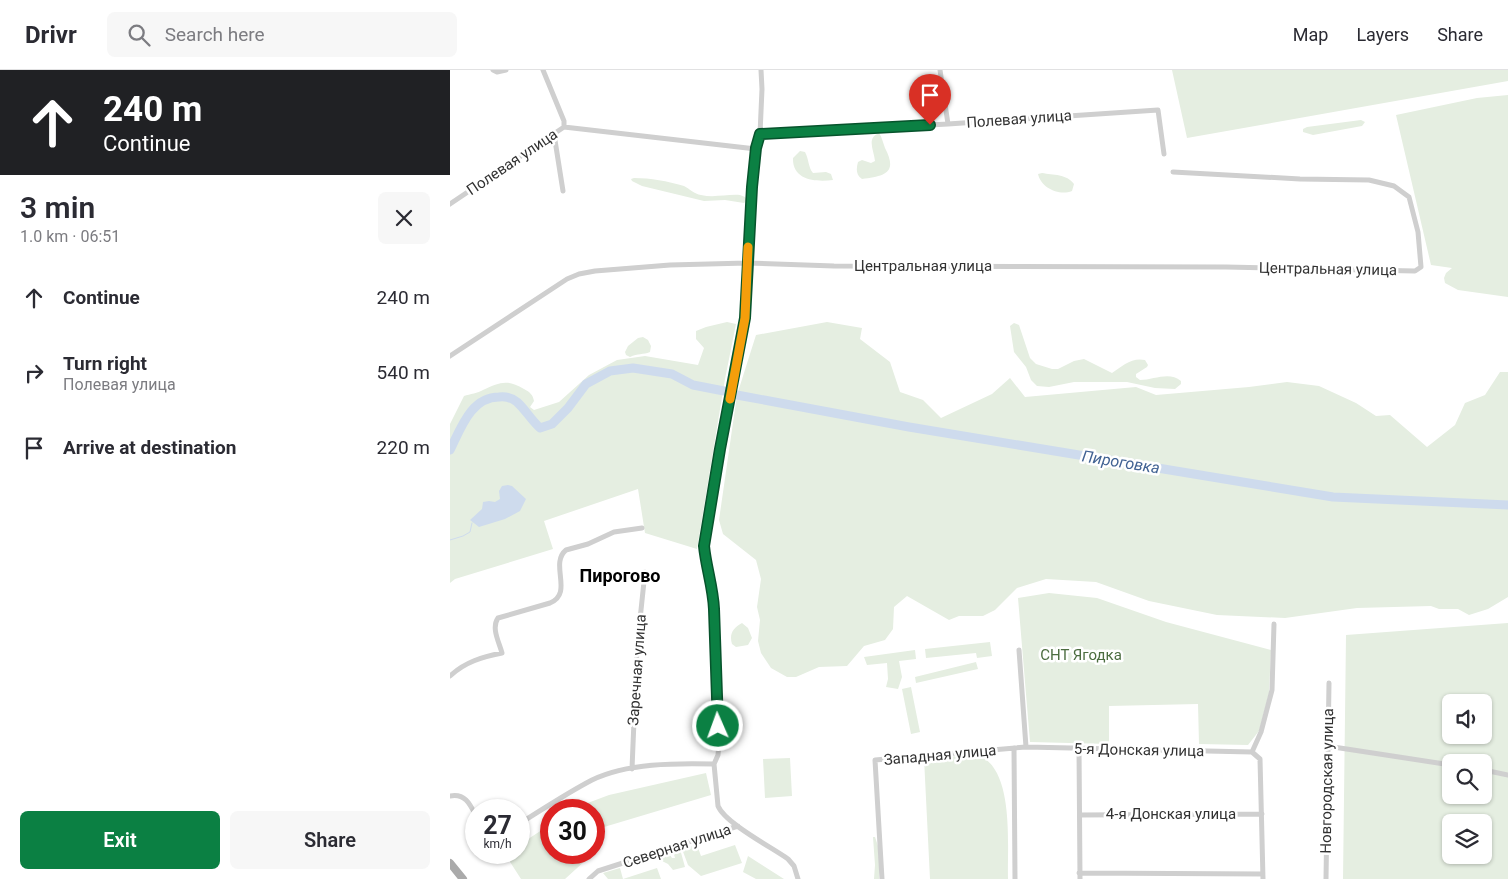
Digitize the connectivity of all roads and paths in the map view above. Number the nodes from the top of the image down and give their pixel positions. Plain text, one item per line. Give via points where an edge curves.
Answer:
1 (493, 70) edge
2 (506, 70) edge
3 (543, 70) edge
4 (761, 70) edge
5 (940, 70) edge
6 (948, 124) junction
7 (564, 127) junction
8 (554, 134) junction
9 (760, 134) junction
10 (756, 148) junction
11 (1164, 154) dead end
12 (1173, 172) dead end
13 (563, 191) dead end
14 (450, 204) edge
15 (747, 263) junction
16 (450, 356) edge
17 (642, 528) dead end
18 (645, 572) dead end
19 (1274, 624) dead end
20 (1018, 650) dead end
21 (450, 676) edge
22 (1329, 683) dead end
23 (1327, 746) junction
24 (1026, 747) junction
25 (1014, 748) junction
26 (1079, 748) junction
27 (1252, 752) junction
28 (714, 764) junction
29 (1442, 764) edge
30 (632, 769) junction
31 (1492, 772) edge
32 (1508, 775) edge
33 (450, 796) edge
34 (466, 799) edge
35 (1262, 814) junction
36 (1080, 815) junction
37 (530, 817) edge
38 (738, 826) junction
39 (450, 863) edge
40 (1080, 876) edge
41 (1263, 877) edge
42 (463, 879) edge
43 (589, 879) edge
44 (798, 879) edge
45 (882, 879) edge
46 (1015, 879) edge
47 (1326, 879) edge

1 - 2 street
3 - 7 street
4 - 9 street, Северная улица
5 - 6 street
6 - 9 street, Полевая улица
6 - 11 street, Полевая улица via 1158,110
7 - 8 street, Полевая улица
7 - 10 street, Полевая улица
8 - 13 street
8 - 14 street, Полевая улица
9 - 10 street, Северная улица
10 - 15 street, Северная улица
12 - 15 street, Центральная улица via 1369,180 1394,186 1409,197 1422,265 1415,271
15 - 16 street, Центральная улица via 670,265 579,274
15 - 28 street, Северная улица via 745,318 704,546 714,609 719,744
17 - 21 street via 614,532 566,550 559,560 561,589 557,599 498,618 494,628 502,652 473,660
18 - 30 street, Заречная улица via 637,648
19 - 27 street via 1272,690
20 - 24 street
22 - 23 street, Новгородская улица
23 - 29 street
23 - 47 street, Новгородская улица
24 - 25 street, Западная улица
24 - 26 street, 5-я Донская улица
25 - 45 street, Западная улица via 875,760
25 - 46 street
26 - 27 street, 5-я Донская улица
26 - 36 street
27 - 35 street via 1260,759
28 - 30 street via 681,763
28 - 38 street, Северная улица via 718,806
30 - 37 street via 593,780
31 - 32 street
33 - 34 street
35 - 36 street, 4-я Донская улица
35 - 41 street
36 - 40 street
38 - 43 street, Северная улица via 598,871
38 - 44 street, Северная улица via 788,859
39 - 42 main road
40 - 41 street

